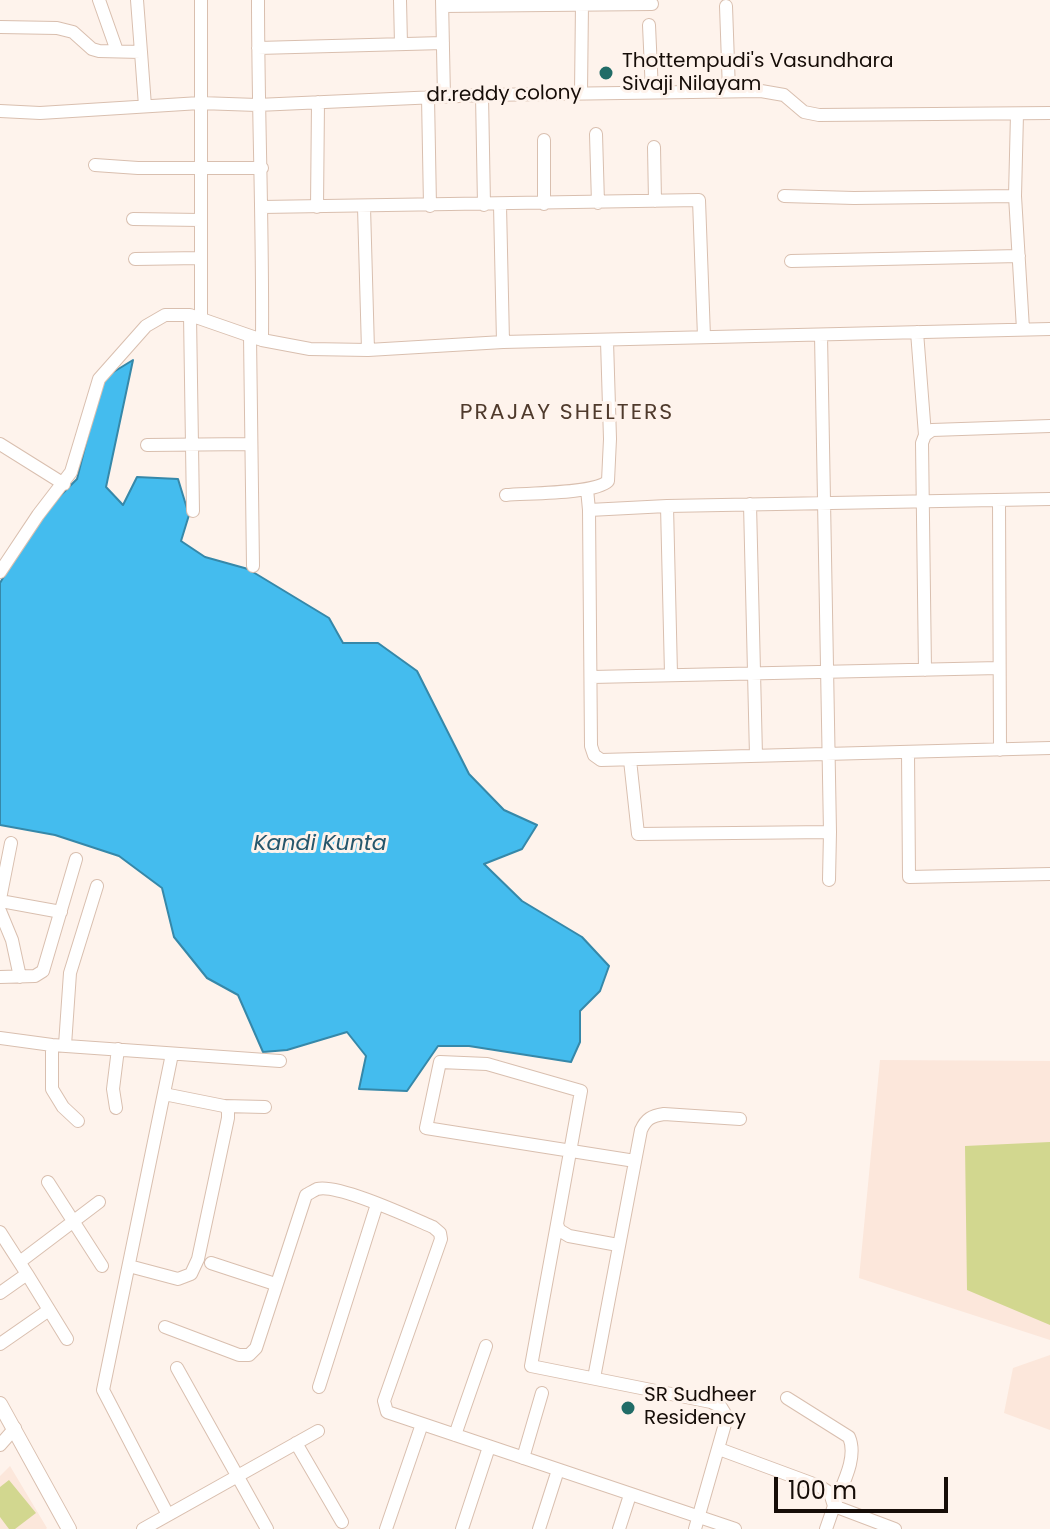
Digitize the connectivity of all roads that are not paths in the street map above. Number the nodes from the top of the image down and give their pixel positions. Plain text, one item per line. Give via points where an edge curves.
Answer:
1 (99, 0) edge
2 (137, 0) edge
3 (201, 0) edge
4 (258, 0) edge
5 (400, 0) edge
6 (558, 2) edge
7 (612, 2) edge
8 (442, 3) edge
9 (498, 3) edge
10 (582, 3) junction
11 (652, 4) dead end
12 (726, 6) dead end
13 (649, 25) dead end
14 (0, 27) edge
15 (443, 43) junction
16 (401, 44) junction
17 (258, 48) junction
18 (117, 51) junction
19 (141, 52) junction
20 (729, 91) junction
21 (652, 92) junction
22 (581, 93) junction
23 (482, 95) junction
24 (428, 97) junction
25 (444, 97) junction
26 (318, 102) junction
27 (200, 103) junction
28 (257, 105) junction
29 (145, 106) junction
30 (0, 111) edge
31 (1050, 113) edge
32 (1017, 114) junction
33 (596, 134) dead end
34 (544, 140) dead end
35 (654, 147) dead end
36 (95, 165) dead end
37 (199, 167) junction
38 (262, 168) junction
39 (784, 196) dead end
40 (1015, 196) junction
41 (655, 201) junction
42 (598, 203) junction
43 (544, 204) junction
44 (484, 205) junction
45 (500, 205) junction
46 (430, 206) junction
47 (262, 207) junction
48 (317, 207) junction
49 (364, 207) junction
50 (133, 219) dead end
51 (200, 220) junction
52 (1019, 256) junction
53 (200, 258) junction
54 (135, 259) dead end
55 (791, 261) dead end
56 (195, 316) junction
57 (1023, 329) junction
58 (1050, 329) edge
59 (917, 332) junction
60 (821, 335) junction
61 (704, 337) junction
62 (256, 338) junction
63 (607, 341) junction
64 (503, 342) junction
65 (368, 350) junction
66 (1050, 426) edge
67 (925, 435) junction
68 (0, 444) edge
69 (192, 444) junction
70 (251, 444) junction
71 (147, 445) dead end
72 (64, 484) junction
73 (587, 489) junction
74 (506, 495) dead end
75 (1050, 499) edge
76 (999, 500) junction
77 (922, 501) junction
78 (825, 503) junction
79 (750, 504) junction
80 (667, 506) junction
81 (589, 510) junction
82 (193, 511) dead end
83 (253, 566) dead end
84 (0, 572) edge
85 (999, 668) junction
86 (925, 670) junction
87 (829, 673) junction
88 (671, 674) junction
89 (754, 674) junction
90 (592, 677) junction
91 (1050, 748) edge
92 (1000, 750) junction
93 (908, 753) junction
94 (829, 755) junction
95 (756, 756) junction
96 (630, 760) junction
97 (830, 832) junction
98 (11, 843) dead end
99 (76, 859) dead end
100 (1050, 874) edge
101 (829, 880) dead end
102 (97, 886) dead end
103 (0, 900) edge
104 (0, 911) edge
105 (61, 912) junction
106 (0, 977) edge
107 (20, 977) junction
108 (0, 1038) edge
109 (58, 1045) junction
110 (118, 1049) junction
111 (172, 1054) junction
112 (280, 1061) dead end
113 (164, 1094) junction
114 (224, 1106) junction
115 (265, 1107) dead end
116 (116, 1108) dead end
117 (740, 1119) dead end
118 (78, 1121) dead end
119 (569, 1151) junction
120 (635, 1161) junction
121 (48, 1182) dead end
122 (99, 1202) dead end
123 (377, 1204) junction
124 (75, 1222) junction
125 (557, 1224) junction
126 (0, 1232) edge
127 (618, 1245) junction
128 (21, 1261) junction
129 (211, 1263) dead end
130 (102, 1266) dead end
131 (129, 1266) junction
132 (27, 1274) junction
133 (275, 1284) junction
134 (0, 1293) edge
135 (49, 1310) junction
136 (165, 1327) dead end
137 (67, 1339) dead end
138 (0, 1344) edge
139 (486, 1346) dead end
140 (177, 1368) dead end
141 (594, 1378) junction
142 (319, 1387) dead end
143 (542, 1393) dead end
144 (787, 1398) dead end
145 (0, 1404) edge
146 (422, 1424) junction
147 (15, 1428) junction
148 (318, 1431) dead end
149 (455, 1435) junction
150 (296, 1443) junction
151 (0, 1445) edge
152 (489, 1447) junction
153 (719, 1449) junction
154 (523, 1458) junction
155 (558, 1470) junction
156 (237, 1476) junction
157 (630, 1495) junction
158 (834, 1506) junction
159 (168, 1515) junction
160 (694, 1521) edge
161 (342, 1522) dead end
162 (69, 1529) edge
163 (143, 1529) edge
164 (267, 1529) edge
165 (386, 1529) edge
166 (462, 1529) edge
167 (539, 1529) edge
168 (619, 1529) edge
169 (685, 1529) edge
170 (735, 1529) edge
171 (826, 1529) edge
172 (895, 1529) edge

1 - 18 street
2 - 19 street
3 - 27 street
4 - 17 street
5 - 16 street
6 - 9 street
6 - 10 street
7 - 10 street
7 - 11 street
8 - 9 street
8 - 15 street
10 - 22 street
12 - 20 street
13 - 21 street
14 - 18 street via 57,28 73,32 92,49
15 - 16 street
15 - 25 street
16 - 17 street
17 - 28 street
18 - 19 street
19 - 29 street
20 - 21 street, dr.reddy colony
20 - 32 street, dr.reddy colony via 784,95 804,112 819,115
21 - 22 street, dr.reddy colony
22 - 23 street, dr.reddy colony
23 - 25 street, dr.reddy colony
23 - 44 street
24 - 25 street, dr.reddy colony
24 - 26 street, dr.reddy colony
24 - 46 street
26 - 28 street, dr.reddy colony
26 - 48 street
27 - 28 street, dr.reddy colony
27 - 29 street, dr.reddy colony
27 - 37 street
28 - 38 street
29 - 30 street, dr.reddy colony
31 - 32 street, dr.reddy colony
32 - 40 street
33 - 42 street
34 - 43 street
35 - 41 street
36 - 37 street
37 - 38 street
37 - 51 street
38 - 47 street
39 - 40 street
40 - 52 street
41 - 42 street
41 - 61 street via 699,200
42 - 43 street
43 - 45 street
44 - 45 street
44 - 46 street
45 - 64 street
46 - 49 street
47 - 48 street
47 - 62 street
48 - 49 street
49 - 65 street
50 - 51 street
51 - 53 street
52 - 55 street
52 - 57 street
53 - 54 street
53 - 56 street
56 - 62 street
56 - 69 street
56 - 72 street via 165,315 146,326 107,369 94,392 76,461
57 - 58 street
57 - 59 street
59 - 60 street
59 - 67 street
60 - 61 street
60 - 78 street
61 - 63 street
62 - 65 street via 310,349
62 - 70 street
63 - 64 street
63 - 73 street via 610,476 603,486
64 - 65 street
66 - 67 street via 932,430
67 - 77 street
68 - 72 street
69 - 70 street
69 - 71 street
69 - 82 street
70 - 83 street
72 - 84 street
73 - 74 street
73 - 81 street
75 - 76 street
76 - 77 street
76 - 85 street
77 - 78 street
77 - 86 street
78 - 79 street
78 - 87 street
79 - 80 street
79 - 89 street
80 - 81 street
80 - 88 street
81 - 90 street
85 - 86 street
85 - 92 street
86 - 87 street
87 - 89 street
87 - 94 street
88 - 89 street
88 - 90 street
89 - 95 street
90 - 96 street via 594,755
91 - 92 street
92 - 93 street
93 - 94 street
93 - 100 street via 909,877
94 - 95 street
94 - 97 street
95 - 96 street
96 - 97 street via 638,834
97 - 101 street
98 - 103 street
99 - 105 street
102 - 109 street via 70,973
103 - 105 street
104 - 107 street
105 - 107 street via 43,971
106 - 107 street
108 - 109 street
109 - 110 street
109 - 118 street via 52,1089
110 - 111 street
110 - 116 street
111 - 112 street
111 - 113 street
113 - 114 street
113 - 131 street
114 - 115 street
114 - 131 street via 228,1118 191,1274 178,1279
117 - 120 street via 654,1115 641,1130
119 - 119 street via 581,1091 487,1064 440,1062 426,1128
119 - 120 street
119 - 125 street
120 - 127 street
121 - 124 street
122 - 124 street
123 - 133 street via 326,1188 306,1195
123 - 142 street
123 - 146 street via 440,1233 384,1401 392,1415
124 - 128 street
124 - 130 street
125 - 127 street via 569,1236
125 - 141 street via 531,1366
126 - 128 street
127 - 141 street
128 - 132 street
129 - 133 street
131 - 159 street via 103,1390
132 - 134 street
132 - 135 street
133 - 136 street via 256,1348 249,1355
135 - 137 street
135 - 138 street
139 - 149 street
140 - 156 street
141 - 153 street via 721,1407 727,1417
143 - 154 street
144 - 158 street via 849,1437 853,1447
145 - 147 street
146 - 149 street
146 - 165 street
147 - 151 street
147 - 162 street
148 - 150 street
149 - 152 street
150 - 156 street
150 - 161 street
152 - 154 street
152 - 166 street
153 - 158 street via 819,1486 830,1493
153 - 160 street
154 - 155 street
155 - 157 street
155 - 167 street
156 - 159 street
156 - 164 street
157 - 160 street
157 - 168 street
158 - 171 street
158 - 172 street
159 - 163 street
160 - 169 street
160 - 170 street

